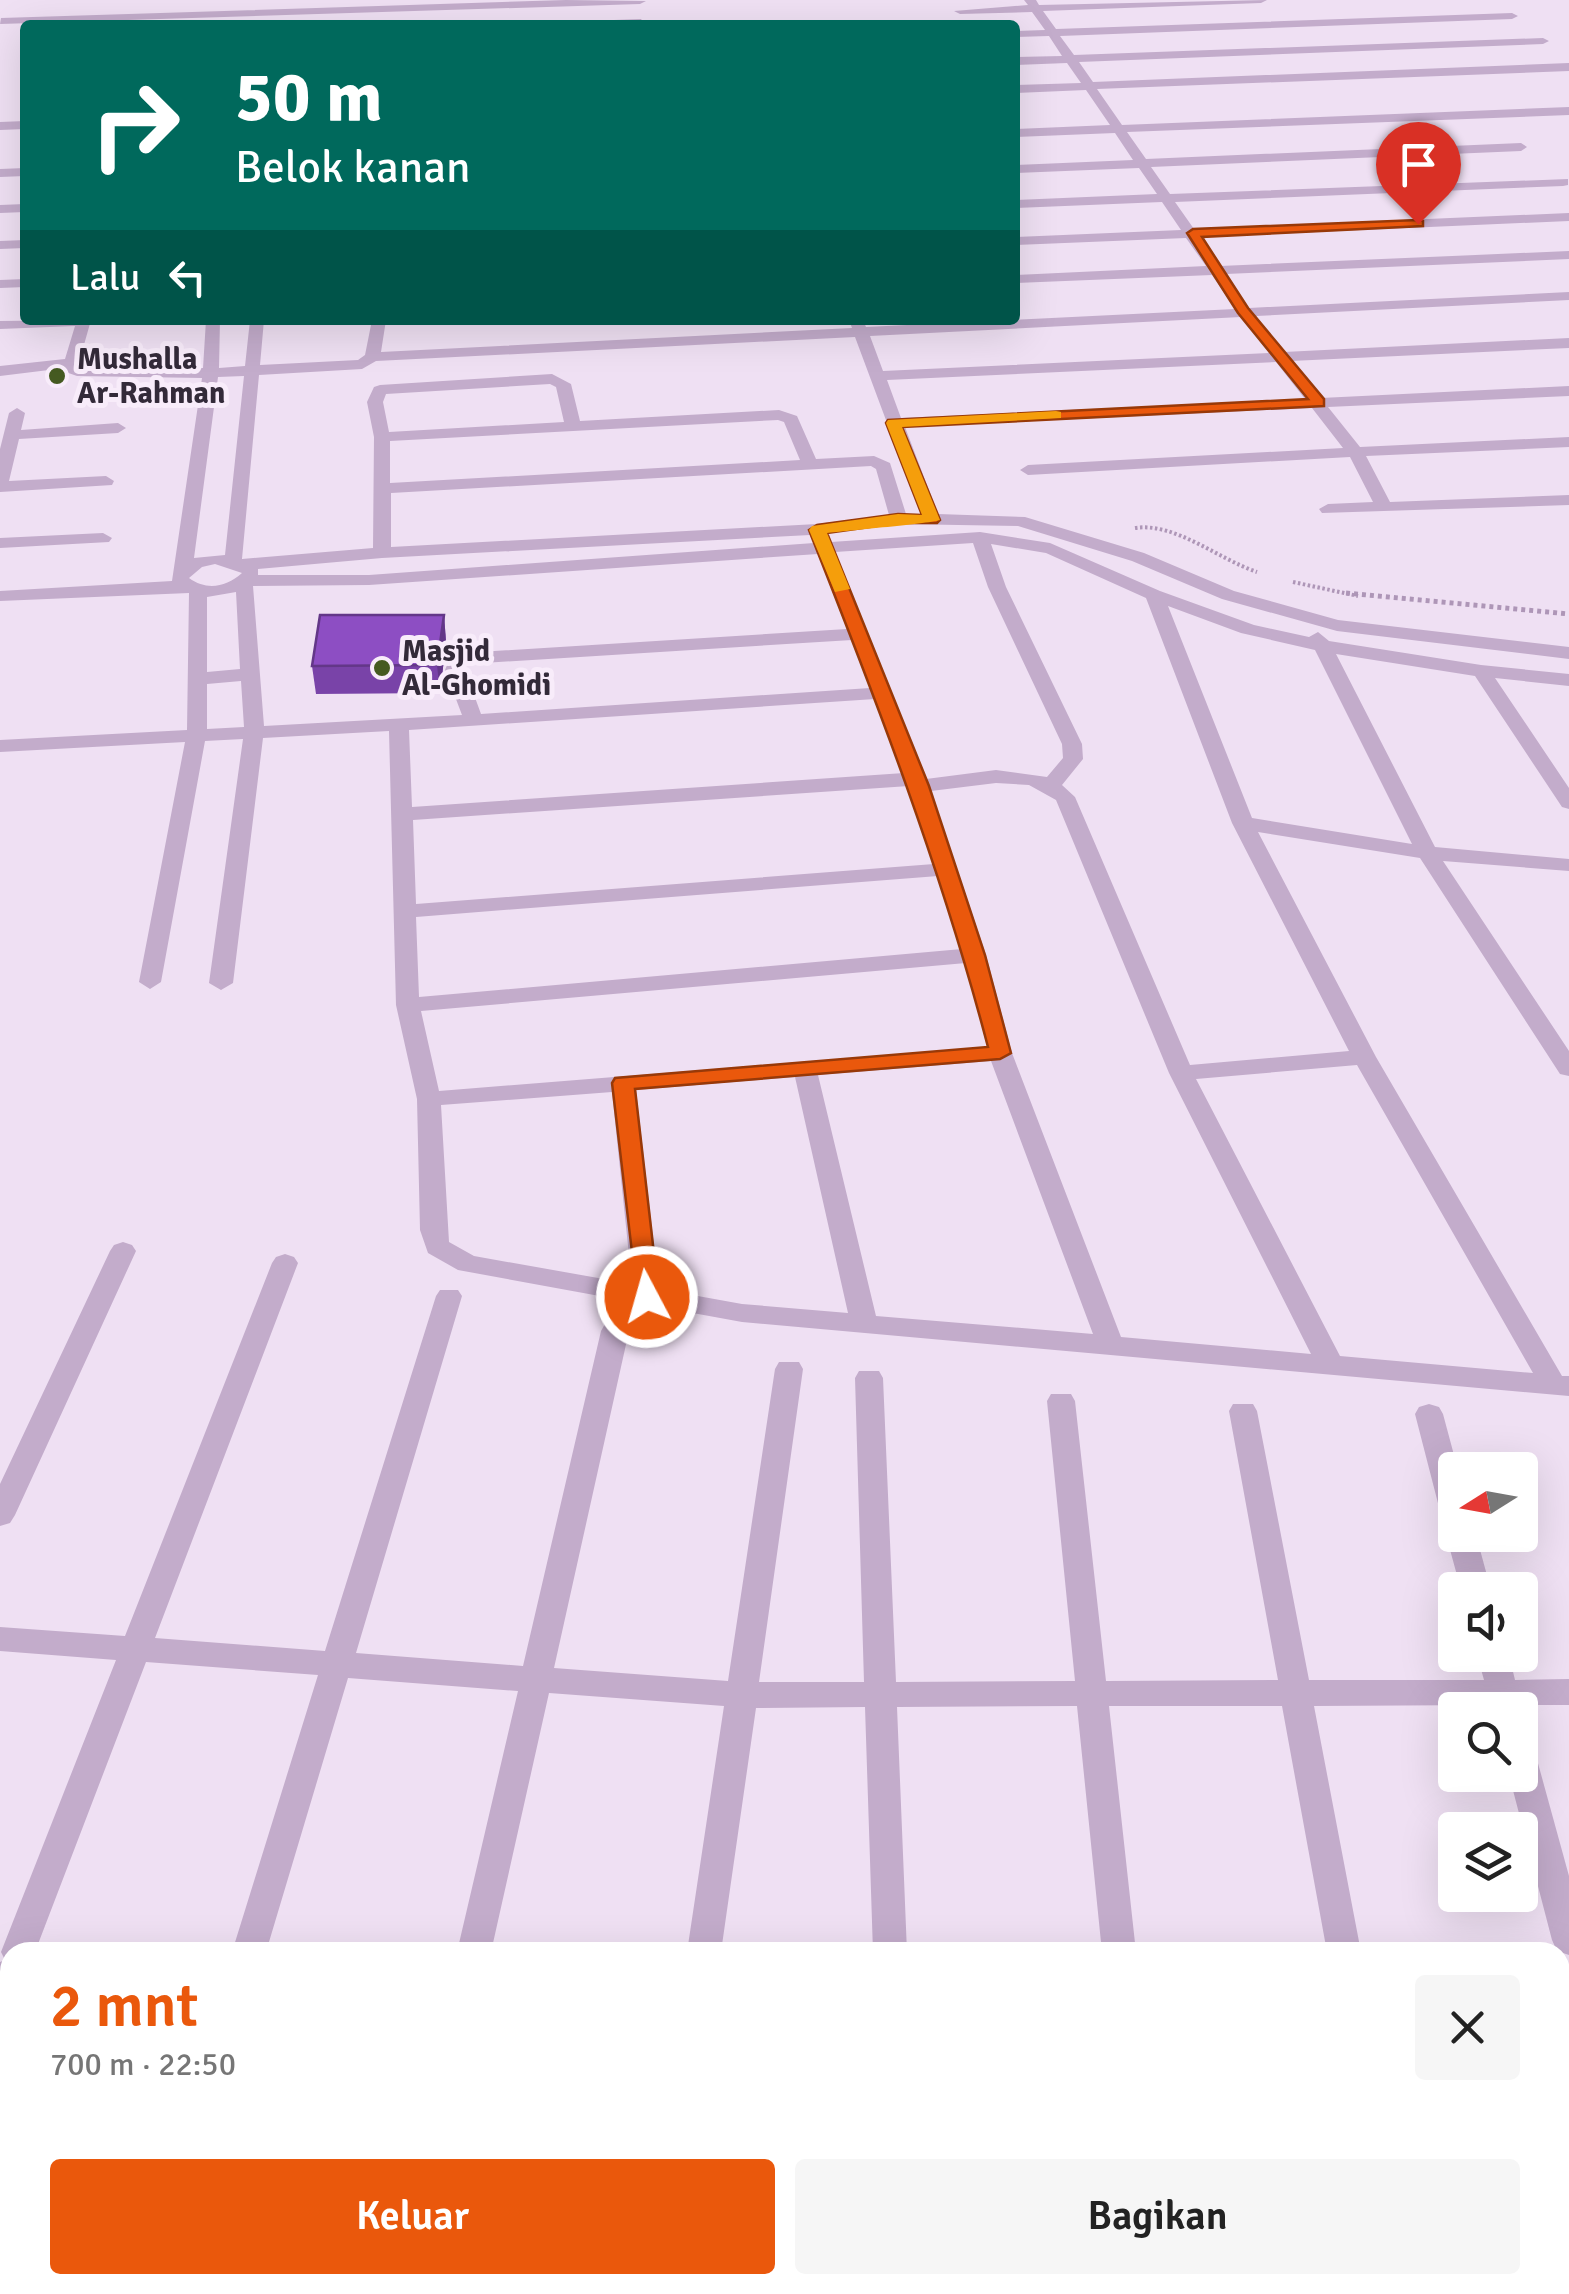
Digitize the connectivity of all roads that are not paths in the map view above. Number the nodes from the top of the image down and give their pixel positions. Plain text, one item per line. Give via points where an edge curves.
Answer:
1 (218, 0) edge
2 (640, 0) edge
3 (1262, 0) edge
4 (1492, 0) edge
5 (511, 2) edge
6 (1033, 4) edge
7 (363, 5) edge
8 (440, 5) edge
9 (290, 6) edge
10 (960, 10) dead end
11 (214, 14) junction
12 (1512, 16) junction
13 (31, 20) edge
14 (1053, 32) junction
15 (1020, 34) edge
16 (1542, 41) junction
17 (1072, 58) junction
18 (1020, 60) edge
19 (1569, 65) edge
20 (1091, 86) junction
21 (1020, 89) edge
22 (1569, 104) edge
23 (1109, 116) junction
24 (1020, 119) edge
25 (1120, 130) junction
26 (1506, 131) junction
27 (1020, 133) edge
28 (1535, 158) dead end
29 (1146, 164) junction
30 (1020, 169) edge
31 (1549, 170) dead end
32 (1566, 185) edge
33 (1166, 198) junction
34 (1020, 204) edge
35 (1569, 217) edge
36 (1193, 233) junction
37 (1020, 240) edge
38 (1569, 255) edge
39 (1217, 270) junction
40 (1020, 279) edge
41 (1569, 296) edge
42 (1243, 310) junction
43 (1020, 319) edge
44 (83, 325) edge
45 (212, 325) edge
46 (257, 325) edge
47 (379, 325) edge
48 (858, 325) edge
49 (1569, 343) edge
50 (1280, 355) junction
51 (372, 356) junction
52 (62, 366) junction
53 (0, 370) edge
54 (876, 376) junction
55 (252, 382) junction
56 (209, 385) junction
57 (1569, 391) edge
58 (1318, 402) junction
59 (18, 413) dead end
60 (893, 423) junction
61 (573, 426) junction
62 (118, 428) dead end
63 (12, 435) junction
64 (382, 438) junction
65 (1569, 442) edge
66 (1355, 452) junction
67 (810, 464) junction
68 (1028, 470) dead end
69 (106, 481) dead end
70 (0, 485) edge
71 (384, 488) junction
72 (1569, 500) edge
73 (1384, 506) junction
74 (1328, 509) dead end
75 (898, 518) junction
76 (932, 520) junction
77 (102, 538) dead end
78 (821, 538) junction
79 (980, 538) junction
80 (0, 544) edge
81 (382, 553) junction
82 (242, 572) junction
83 (189, 582) junction
84 (1154, 595) junction
85 (0, 596) edge
86 (1310, 618) junction
87 (859, 634) junction
88 (1322, 646) junction
89 (1569, 652) edge
90 (1481, 671) junction
91 (250, 674) junction
92 (198, 679) junction
93 (1569, 680) edge
94 (882, 692) junction
95 (473, 719) junction
96 (398, 725) junction
97 (254, 732) junction
98 (198, 733) junction
99 (0, 746) edge
100 (918, 782) junction
101 (1052, 784) junction
102 (1569, 802) edge
103 (403, 814) junction
104 (1243, 823) junction
105 (1428, 853) junction
106 (1569, 865) edge
107 (946, 868) junction
108 (405, 911) junction
109 (974, 955) junction
110 (150, 982) dead end
111 (220, 983) dead end
112 (408, 1005) junction
113 (1000, 1053) junction
114 (1364, 1057) junction
115 (805, 1069) junction
116 (1569, 1070) edge
117 (1181, 1072) junction
118 (623, 1083) junction
119 (429, 1098) junction
120 (123, 1251) dead end
121 (285, 1263) dead end
122 (449, 1296) dead end
123 (647, 1297) junction
124 (865, 1326) junction
125 (615, 1331) dead end
126 (1110, 1348) junction
127 (1331, 1366) junction
128 (789, 1369) dead end
129 (869, 1378) dead end
130 (1561, 1386) edge
131 (1060, 1400) dead end
132 (1243, 1412) dead end
133 (1429, 1414) dead end
134 (1439, 1452) edge
135 (0, 1516) edge
136 (0, 1639) edge
137 (136, 1649) junction
138 (336, 1664) junction
139 (536, 1680) junction
140 (1569, 1692) edge
141 (1295, 1693) junction
142 (1092, 1694) junction
143 (880, 1695) junction
144 (742, 1696) junction
145 (1538, 1696) edge
146 (1438, 1698) edge
147 (1530, 1792) edge
148 (1569, 1940) edge
149 (22, 1942) edge
150 (252, 1942) edge
151 (476, 1942) edge
152 (705, 1942) edge
153 (890, 1942) edge
154 (1119, 1942) edge
155 (1342, 1942) edge

1 - 11 street
2 - 5 street
3 - 6 street
4 - 12 street
5 - 8 street
6 - 10 street
6 - 14 street
7 - 8 street
7 - 9 street
9 - 11 street
11 - 13 street
12 - 14 street
12 - 16 street
14 - 15 street
14 - 17 street
16 - 17 street
16 - 19 street
17 - 18 street
17 - 20 street
19 - 20 street
20 - 21 street
20 - 23 street
22 - 23 street
22 - 26 street
23 - 24 street
23 - 25 street
25 - 26 street
25 - 27 street
25 - 29 street
26 - 28 street
26 - 29 street
29 - 30 street
29 - 33 street
31 - 32 street
32 - 33 street
33 - 34 street
33 - 36 street
35 - 36 street
36 - 37 street
36 - 39 street
38 - 39 street
39 - 40 street
39 - 42 street
41 - 42 street
42 - 43 street
42 - 50 street
44 - 52 street via 72,363
45 - 56 street
46 - 55 street
47 - 51 street
48 - 51 street
48 - 54 street
49 - 50 street
50 - 54 street
50 - 58 street
51 - 55 street via 362,364
52 - 53 street
52 - 56 street
54 - 60 street
55 - 56 street
55 - 82 street
56 - 83 street
57 - 58 street
58 - 60 street
58 - 66 street
59 - 63 street
60 - 76 street
61 - 64 street
61 - 64 street via 560,381 435,385 376,394
61 - 67 street via 786,416
62 - 63 street
63 - 70 street
64 - 71 street
65 - 66 street
66 - 68 street
66 - 73 street
67 - 71 street
67 - 75 street via 880,464
69 - 70 street
71 - 81 street
72 - 73 street
73 - 74 street
75 - 76 street
75 - 78 street
76 - 86 street via 1019,522
77 - 80 street
78 - 79 street
78 - 81 street
78 - 82 street via 370,580
78 - 87 street
79 - 84 street via 1050,548
79 - 101 street via 1072,744 1074,759
81 - 82 street
82 - 83 street via 214,591
82 - 83 street via 196,563
82 - 91 street
83 - 85 street
83 - 92 street
84 - 88 street
84 - 104 street
86 - 88 street
86 - 89 street
87 - 94 street
87 - 95 street via 463,658 456,670
88 - 90 street
88 - 105 street
90 - 93 street
90 - 102 street
91 - 92 street
91 - 97 street
92 - 98 street
94 - 95 street
94 - 100 street
95 - 96 street
96 - 97 street
96 - 103 street
97 - 98 street
97 - 111 street
98 - 99 street
98 - 110 street
100 - 101 street via 1024,776
100 - 103 street
100 - 107 street
101 - 117 street via 1065,797
103 - 108 street
104 - 105 street
104 - 114 street
105 - 106 street
105 - 116 street
107 - 108 street
107 - 109 street
108 - 112 street
109 - 112 street
109 - 113 street
112 - 119 street
113 - 115 street
113 - 126 street
114 - 117 street
114 - 130 street
115 - 118 street
115 - 124 street
117 - 127 street
118 - 119 street
118 - 123 street
119 - 123 street via 437,1246 467,1264
120 - 135 street
121 - 137 street
122 - 138 street
123 - 124 street
124 - 126 street
125 - 139 street
126 - 127 street
127 - 130 street
128 - 144 street
129 - 143 street
131 - 142 street
132 - 141 street
133 - 134 street
136 - 137 street
137 - 138 street
137 - 149 street
138 - 139 street
138 - 150 street
139 - 144 street
139 - 151 street
140 - 145 street
141 - 142 street
141 - 146 street
141 - 155 street
142 - 143 street
142 - 154 street
143 - 144 street
143 - 153 street
144 - 152 street
147 - 148 street

